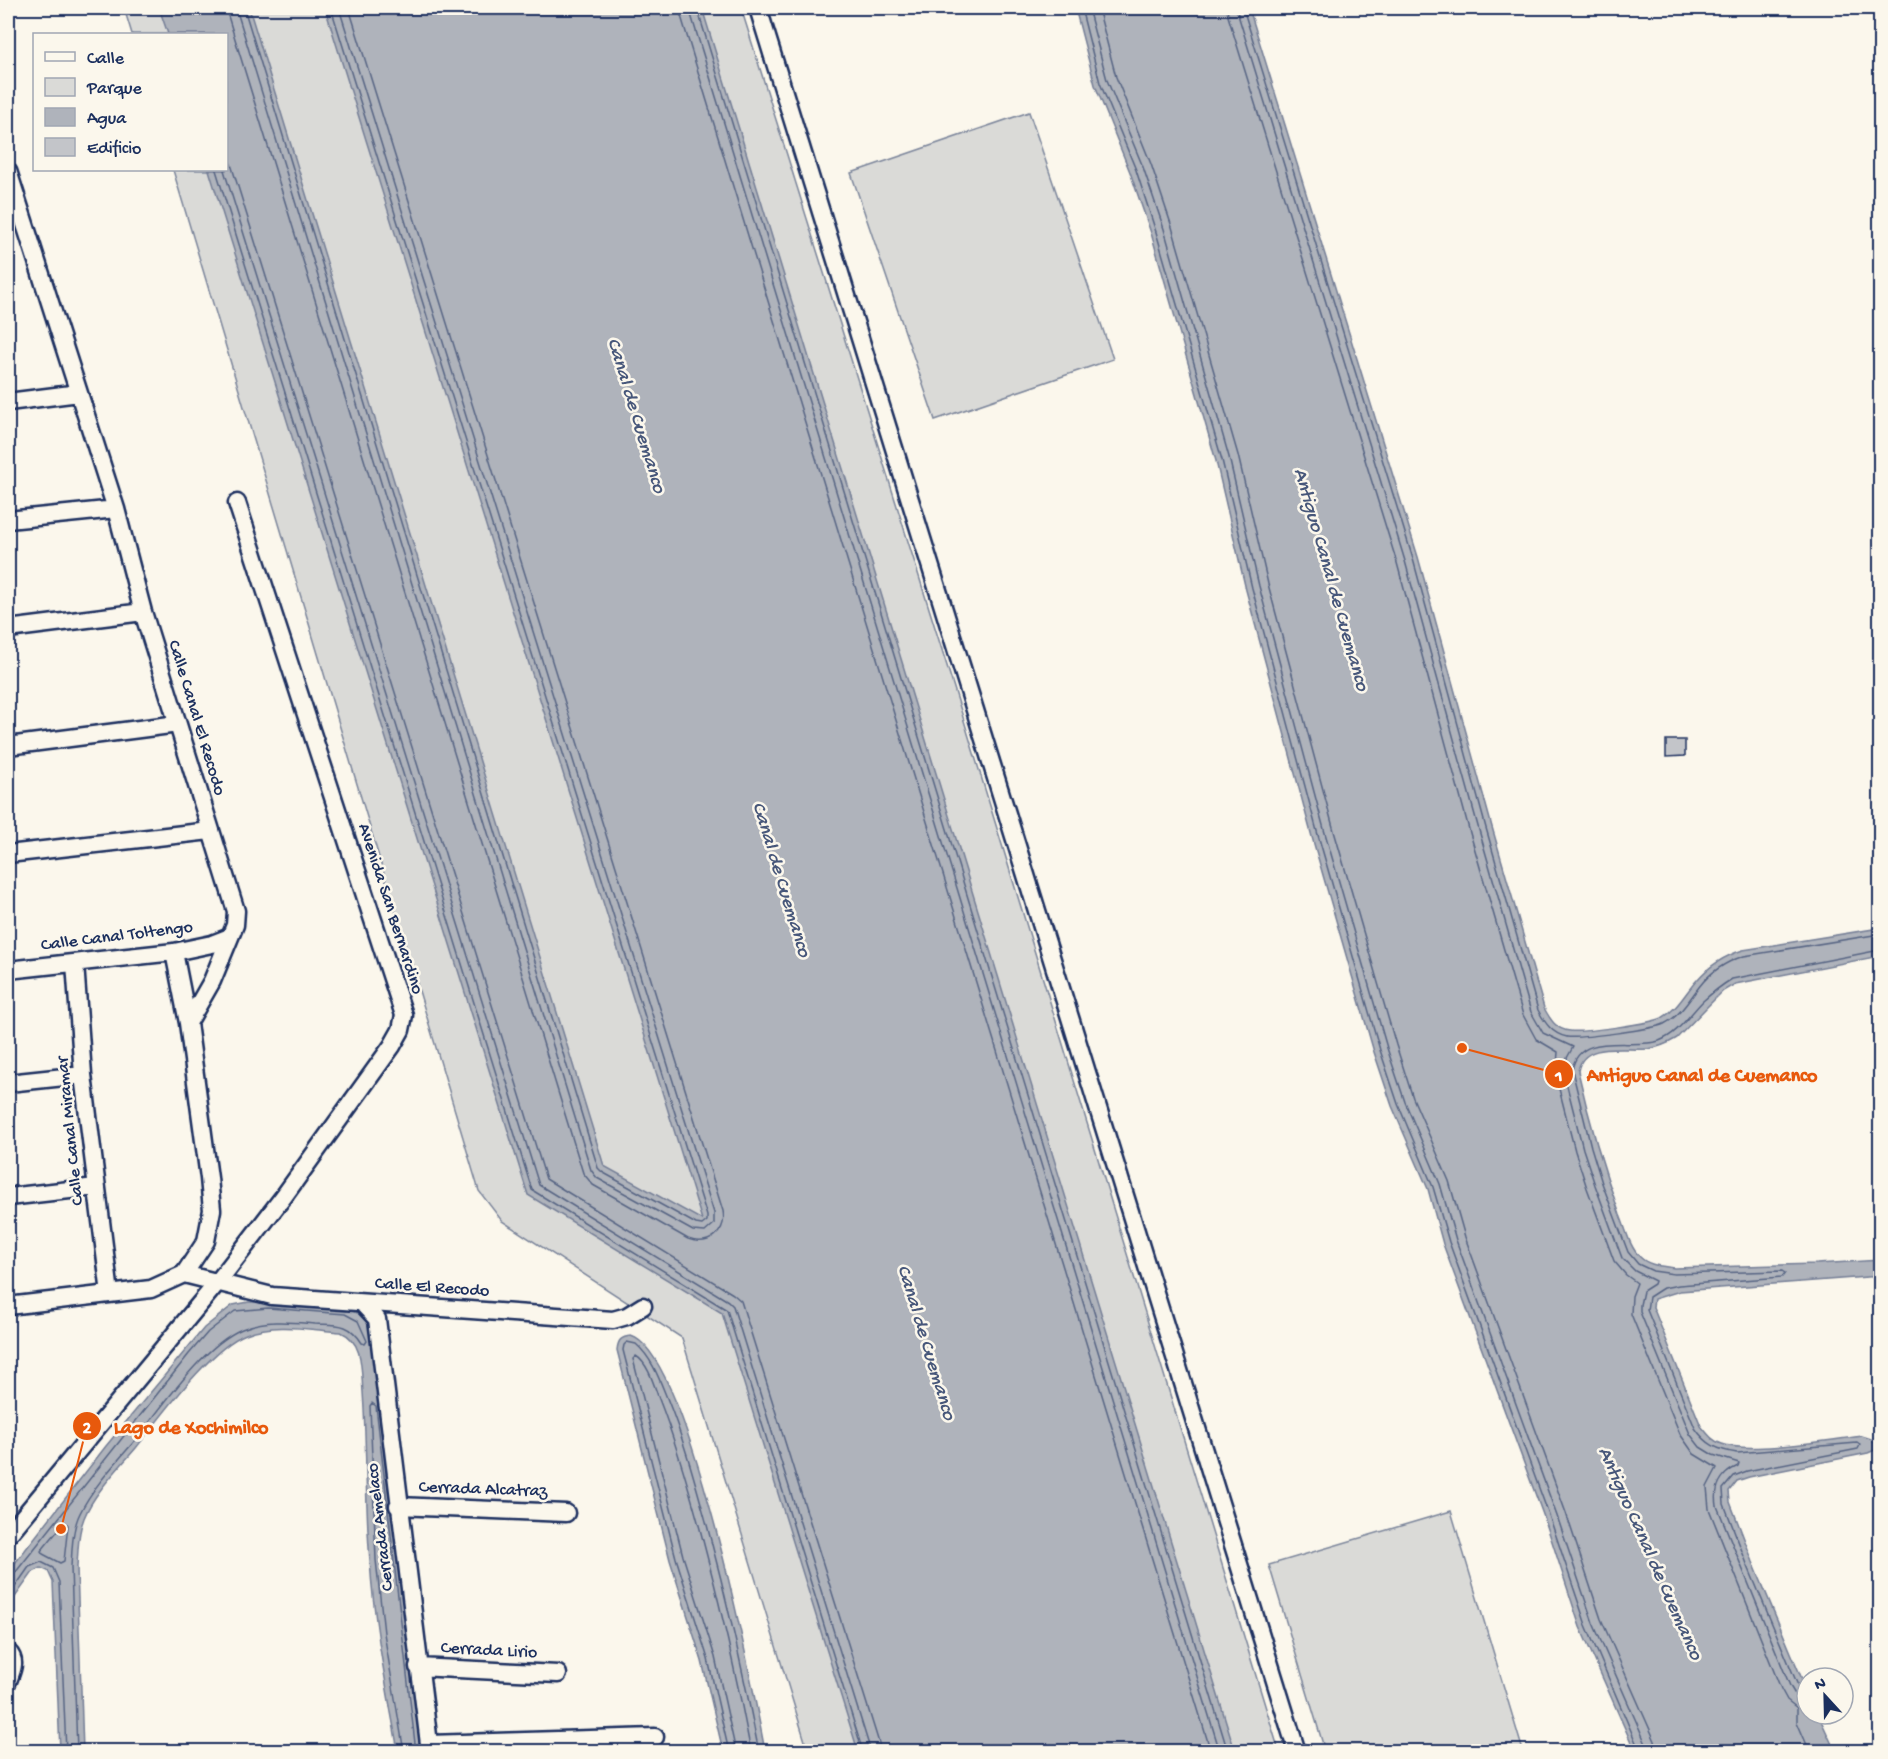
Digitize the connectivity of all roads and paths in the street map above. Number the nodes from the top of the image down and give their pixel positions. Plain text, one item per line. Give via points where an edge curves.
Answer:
1 (758, 8) edge
2 (8, 171) edge
3 (79, 393) junction
4 (8, 402) edge
5 (237, 503) dead end
6 (116, 509) junction
7 (8, 520) edge
8 (143, 612) junction
9 (8, 630) edge
10 (178, 724) junction
11 (8, 746) edge
12 (210, 831) junction
13 (8, 854) edge
14 (230, 936) junction
15 (174, 952) junction
16 (75, 963) junction
17 (8, 970) edge
18 (188, 1023) junction
19 (83, 1075) junction
20 (8, 1083) edge
21 (96, 1187) junction
22 (8, 1197) edge
23 (184, 1274) junction
24 (217, 1283) junction
25 (110, 1294) junction
26 (362, 1303) junction
27 (8, 1306) edge
28 (643, 1306) dead end
29 (398, 1506) junction
30 (566, 1513) dead end
31 (8, 1535) edge
32 (8, 1652) edge
33 (418, 1667) junction
34 (558, 1674) dead end
35 (8, 1681) edge
36 (655, 1737) dead end
37 (430, 1748) edge
38 (1297, 1752) edge

1 - 38 street
2 - 3 street, Calle Canal El Recodo
3 - 4 street
3 - 6 street, Calle Canal El Recodo
5 - 24 street, Avenida San Bernardino via 404,1015 392,1046
6 - 7 street
6 - 8 street, Calle Canal El Recodo
8 - 9 street
8 - 10 street, Calle Canal El Recodo
10 - 11 street
10 - 12 street, Calle Canal El Recodo
12 - 13 street
12 - 14 street, Calle Canal El Recodo via 236,911
14 - 15 street, Calle Canal Toltengo
14 - 18 street, Calle Canal El Recodo via 212,981
15 - 16 street, Calle Canal Toltengo
15 - 18 street
16 - 17 street, Calle Canal Toltengo
16 - 19 street, Calle Canal Miramar
18 - 23 street via 212,1210 206,1241
19 - 20 street
19 - 21 street, Calle Canal Miramar
21 - 22 street
21 - 25 street, Calle Canal Miramar
23 - 24 street
23 - 25 street via 151,1289
24 - 26 street, Calle El Recodo via 272,1296
24 - 31 street, Avenida San Bernardino
25 - 27 street
26 - 28 street, Calle El Recodo via 613,1320
26 - 29 street, Cerrada Amelaco via 377,1327
29 - 30 street, Cerrada Alcatraz
29 - 33 street, Cerrada Amelaco
32 - 35 street via 14,1661
33 - 34 street, Cerrada Lirio
33 - 37 street, Cerrada Amelaco
36 - 37 street

